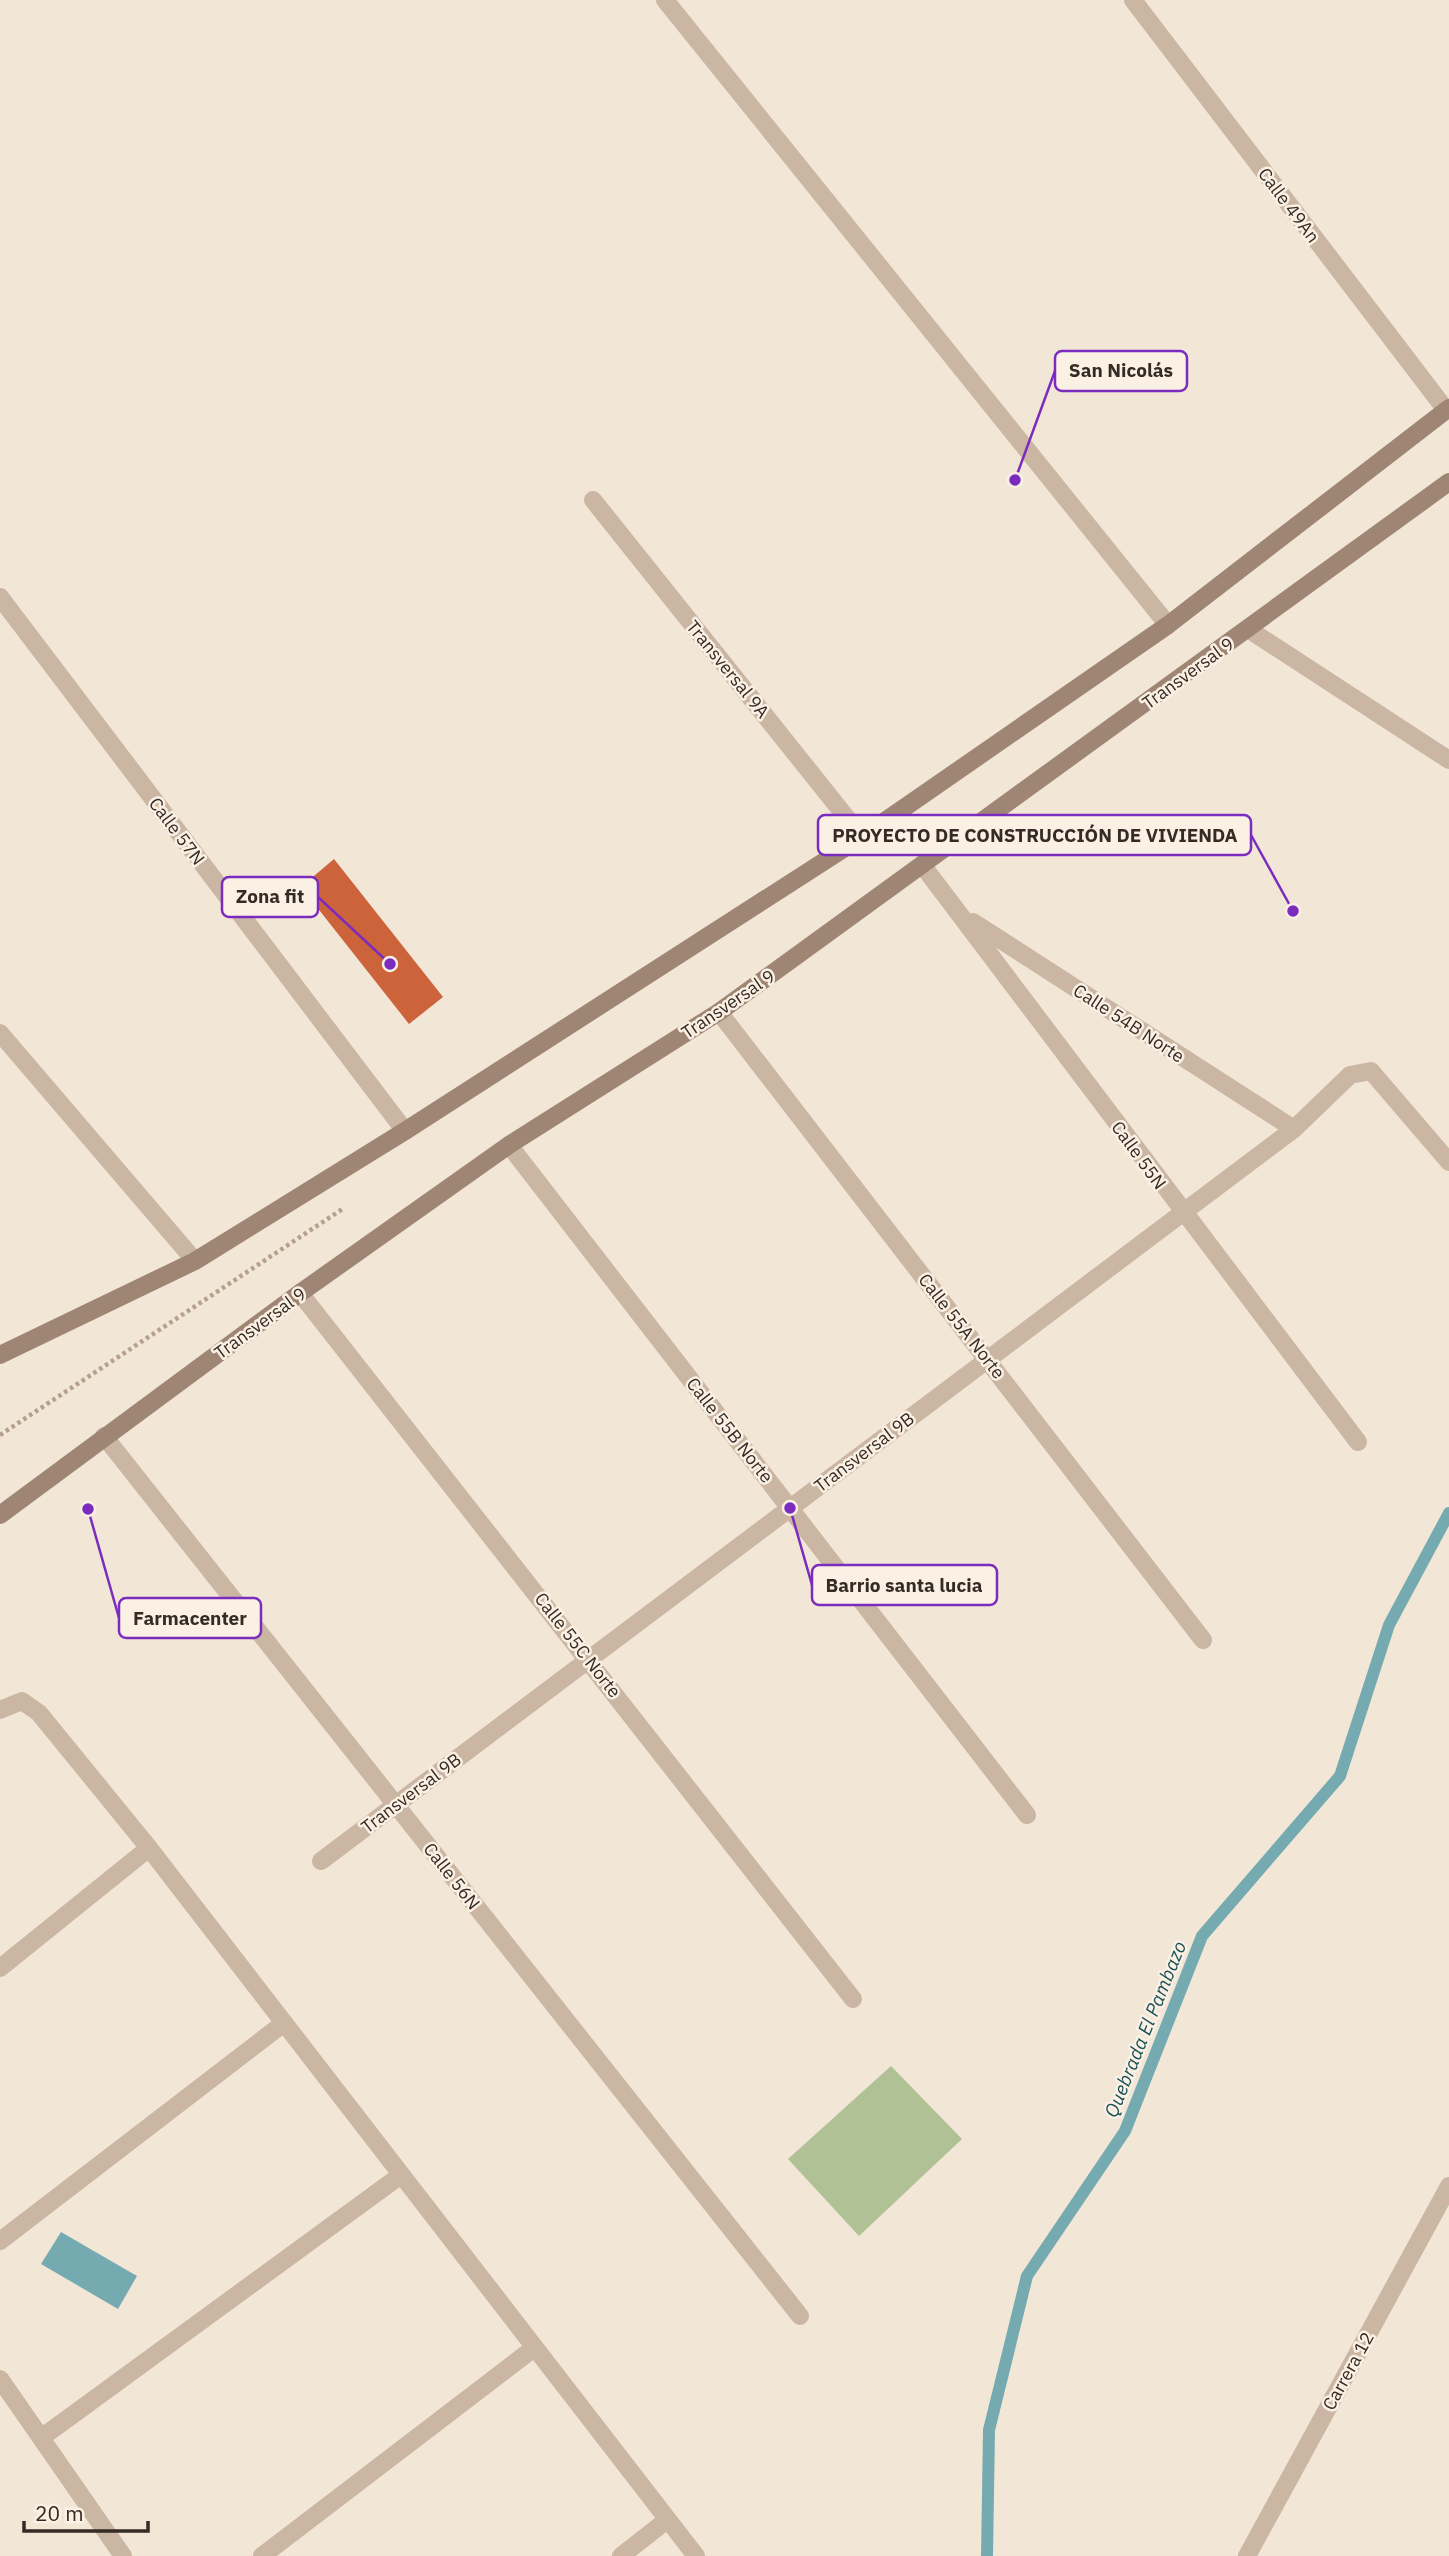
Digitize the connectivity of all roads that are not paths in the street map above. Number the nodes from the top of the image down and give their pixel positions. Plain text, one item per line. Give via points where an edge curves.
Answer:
1 (665, 0) edge
2 (1133, 0) edge
3 (1447, 409) edge
4 (1449, 482) edge
5 (593, 500) dead end
6 (0, 597) edge
7 (1168, 625) junction
8 (1248, 629) junction
9 (1449, 760) edge
10 (862, 837) junction
11 (923, 866) junction
12 (964, 916) junction
13 (719, 1012) junction
14 (0, 1033) edge
15 (1294, 1129) junction
16 (405, 1131) junction
17 (509, 1145) junction
18 (1449, 1162) edge
19 (1182, 1212) junction
20 (195, 1261) junction
21 (300, 1293) junction
22 (0, 1355) edge
23 (988, 1359) junction
24 (104, 1436) junction
25 (1358, 1442) dead end
26 (790, 1508) junction
27 (0, 1515) edge
28 (1203, 1640) dead end
29 (589, 1658) junction
30 (0, 1710) edge
31 (395, 1804) junction
32 (1027, 1815) dead end
33 (149, 1848) junction
34 (321, 1861) dead end
35 (0, 1968) edge
36 (853, 1999) dead end
37 (284, 2023) junction
38 (401, 2175) junction
39 (1449, 2186) edge
40 (0, 2241) edge
41 (800, 2316) dead end
42 (534, 2348) junction
43 (0, 2379) edge
44 (41, 2438) junction
45 (667, 2520) junction
46 (123, 2556) edge
47 (262, 2556) edge
48 (621, 2556) edge
49 (696, 2556) edge
50 (1247, 2556) edge

1 - 7 street
2 - 3 street, Calle 49An
3 - 7 main road
4 - 8 main road, Transversal 9
5 - 10 street, Transversal 9A
6 - 16 street, Calle 57N
7 - 10 main road
8 - 9 street
8 - 11 main road, Transversal 9
10 - 16 main road
11 - 12 street, Calle 55N
11 - 13 main road, Transversal 9
12 - 15 street, Calle 54B Norte
12 - 19 street, Calle 55N
13 - 17 main road, Transversal 9
13 - 23 street, Calle 55A Norte
14 - 20 street
15 - 18 street, Transversal 9B via 1350,1075 1371,1071
15 - 19 street, Transversal 9B
16 - 20 main road
17 - 21 main road, Transversal 9
17 - 26 street, Calle 55B Norte
19 - 23 street, Transversal 9B
19 - 25 street, Calle 55N
20 - 22 main road
21 - 24 main road, Transversal 9
21 - 29 street, Calle 55C Norte
23 - 26 street, Transversal 9B
23 - 28 street, Calle 55A Norte
24 - 27 main road, Transversal 9
24 - 31 street, Calle 56N
26 - 29 street, Transversal 9B
26 - 32 street, Calle 55B Norte
29 - 31 street, Transversal 9B
29 - 36 street, Calle 55C Norte
30 - 33 street via 22,1701 39,1713
31 - 34 street, Transversal 9B
31 - 41 street, Calle 56N
33 - 35 street
33 - 37 street
37 - 38 street
37 - 40 street
38 - 42 street
38 - 44 street
39 - 50 street, Carrera 12
42 - 45 street
42 - 47 street
43 - 44 street
44 - 46 street
45 - 48 street
45 - 49 street

